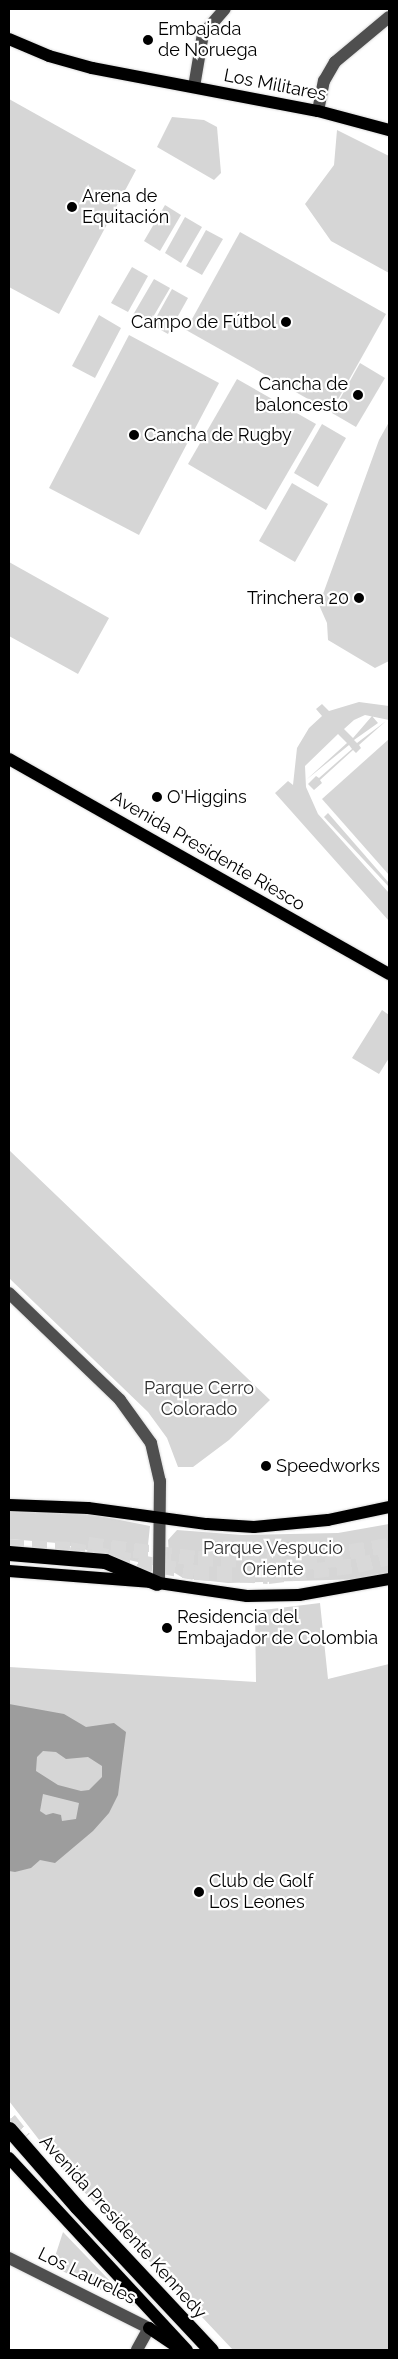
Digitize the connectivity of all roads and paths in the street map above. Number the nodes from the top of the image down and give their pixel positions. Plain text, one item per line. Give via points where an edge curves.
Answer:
1 (225, 9) edge
2 (389, 17) edge
3 (9, 39) edge
4 (194, 87) junction
5 (318, 110) junction
6 (389, 130) edge
7 (9, 758) edge
8 (389, 974) edge
9 (9, 1293) edge
10 (9, 1505) edge
11 (389, 1507) edge
12 (161, 1518) junction
13 (9, 1553) edge
14 (9, 1571) edge
15 (389, 1579) edge
16 (158, 1583) junction
17 (9, 2128) tunnel mouth
18 (9, 2158) edge
19 (9, 2258) edge
20 (149, 2328) junction
21 (137, 2350) edge
22 (182, 2350) edge
23 (187, 2350) edge
24 (211, 2350) edge

1 - 4 street via 203,34
2 - 5 street via 335,62 324,81
3 - 4 main road, Los Militares via 70,62
4 - 5 main road, Los Militares
5 - 6 main road, Los Militares
7 - 8 main road, Avenida Presidente Riesco
9 - 12 street via 108,1387 137,1420 156,1455
10 - 12 main road via 74,1506
11 - 12 main road via 328,1520 277,1526 223,1526
12 - 16 street
13 - 16 highway via 105,1561
14 - 16 main road
15 - 16 main road via 326,1592 271,1596 224,1594
17 - 24 highway, Avenida Presidente Kennedy via 77,2207
18 - 23 main road
19 - 20 street, Los Laureles
20 - 21 street
20 - 22 main road

